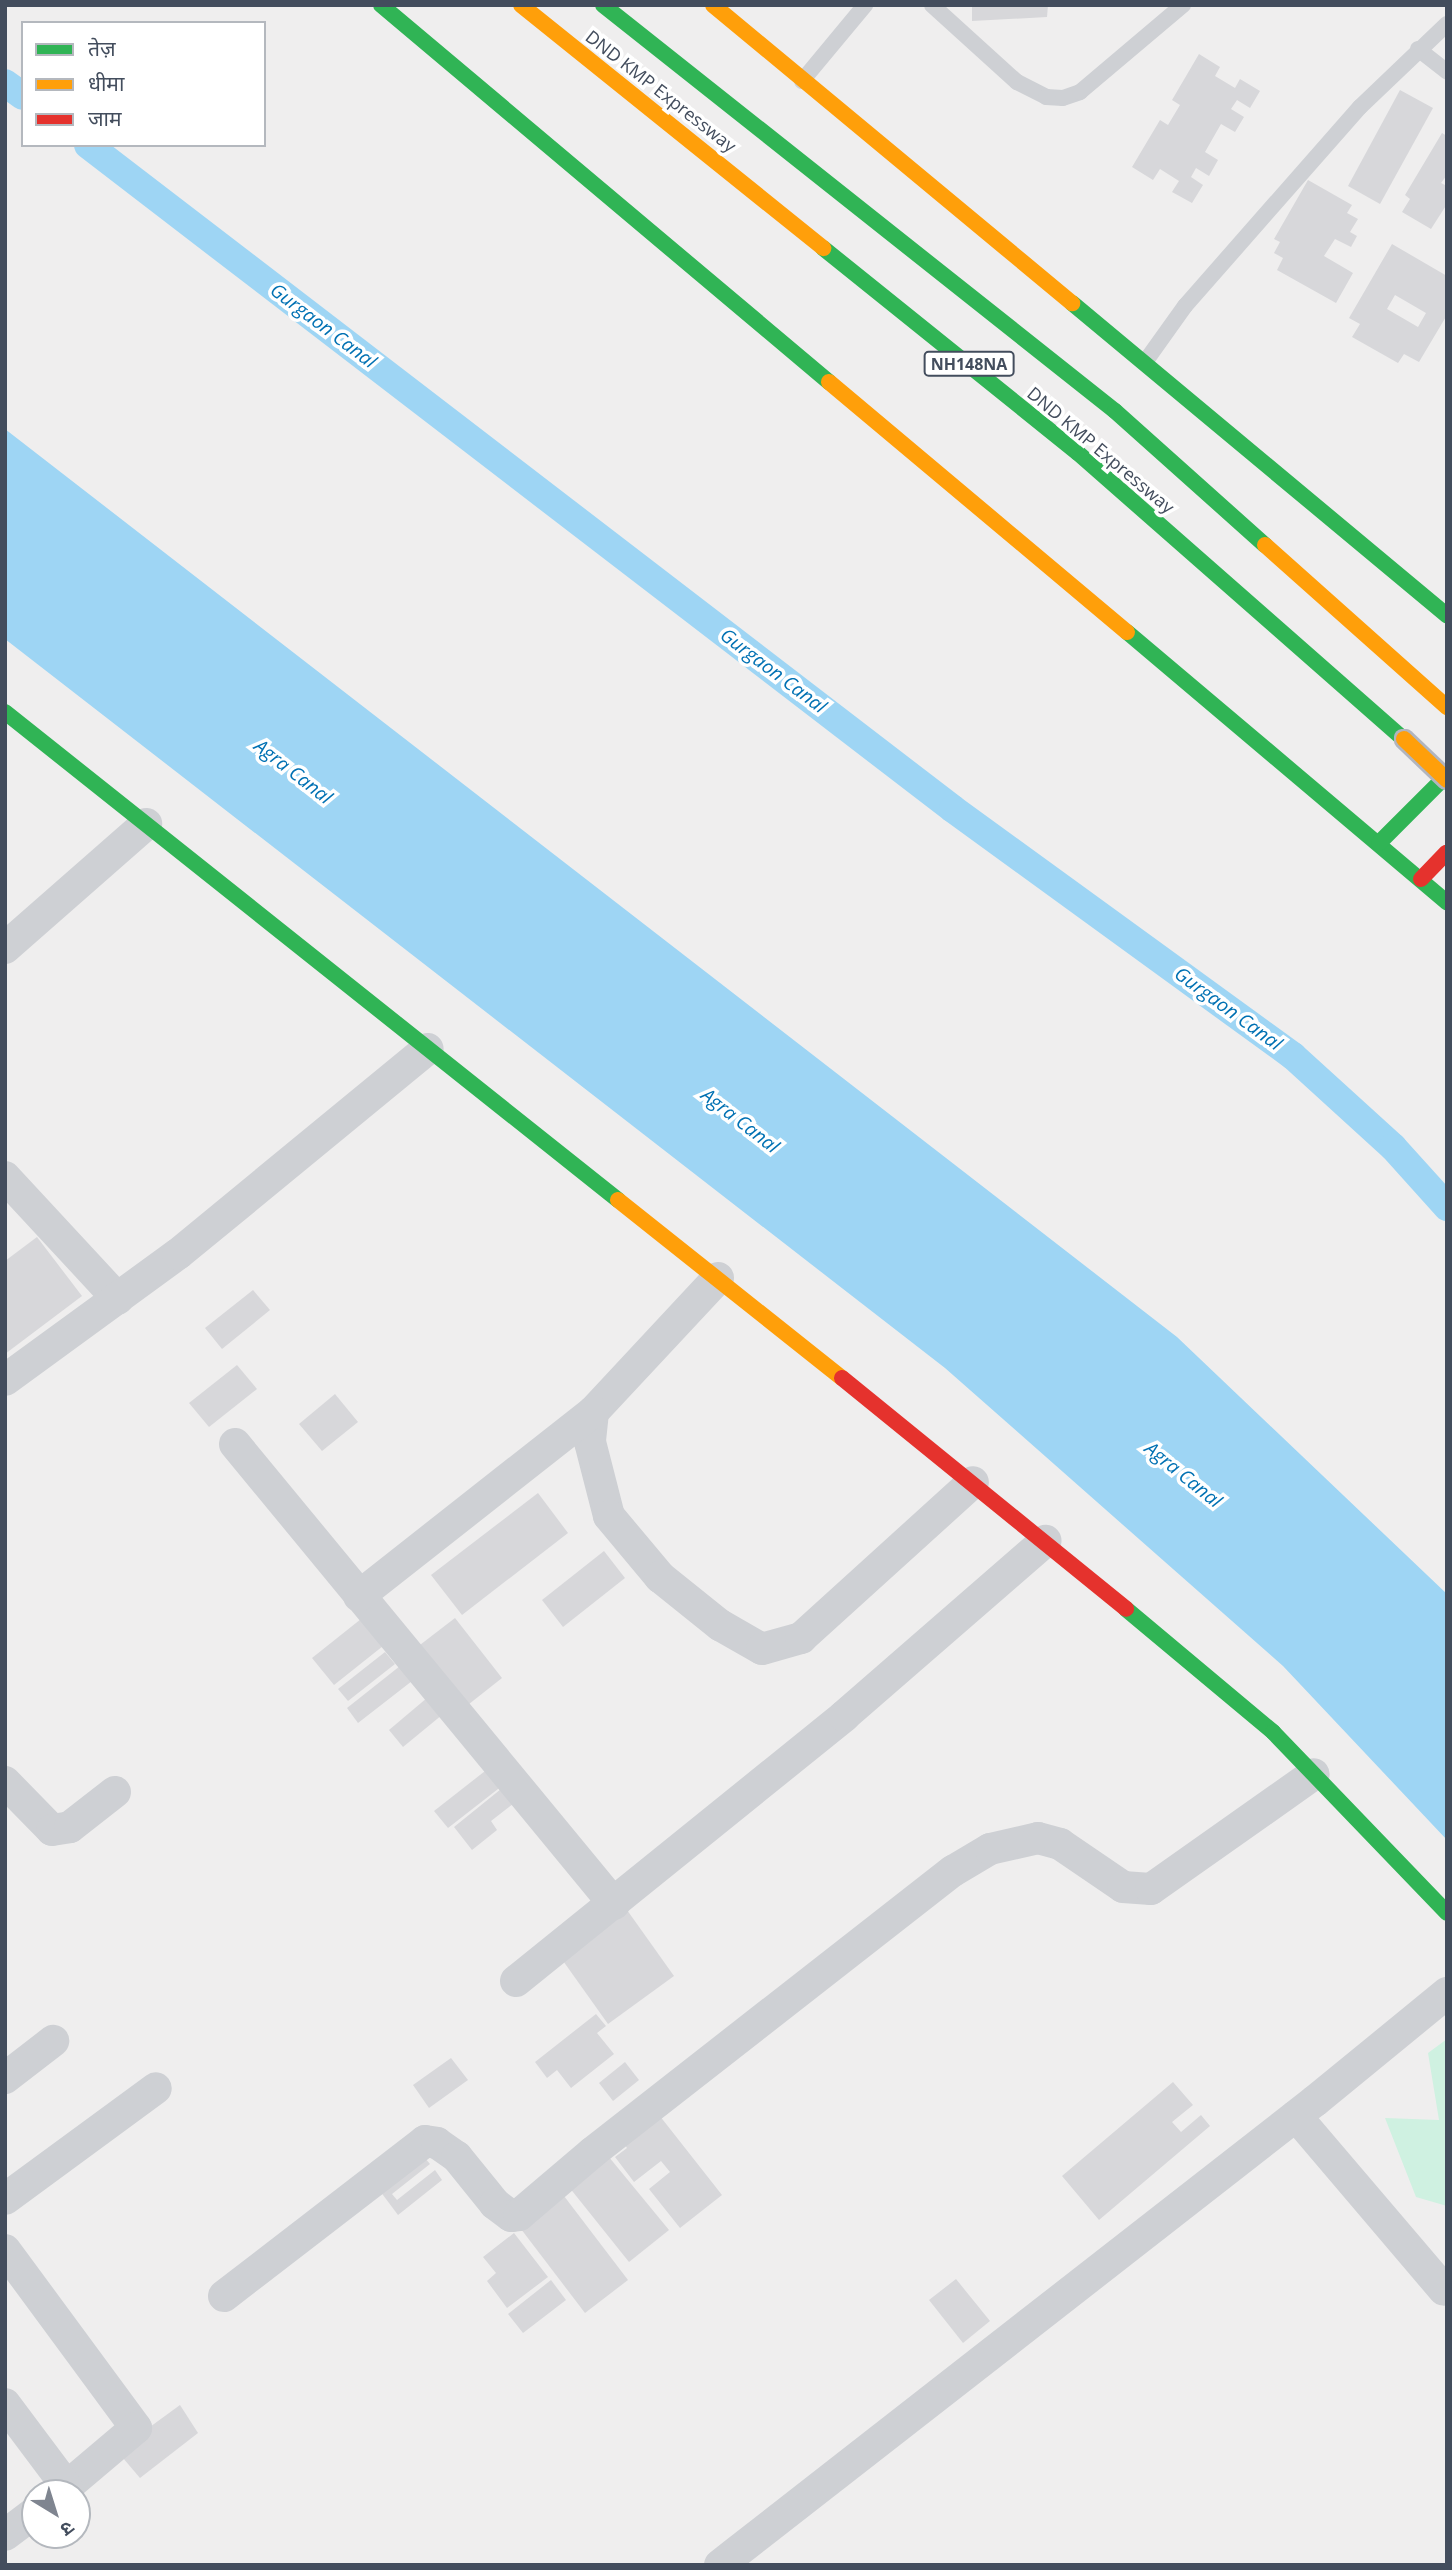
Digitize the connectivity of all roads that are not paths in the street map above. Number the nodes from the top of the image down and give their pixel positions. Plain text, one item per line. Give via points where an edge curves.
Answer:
1 (381, 5) edge
2 (521, 5) edge
3 (603, 5) edge
4 (713, 5) edge
5 (865, 5) edge
6 (932, 5) edge
7 (1183, 5) edge
8 (1447, 24) edge
9 (1418, 48) junction
10 (1447, 72) edge
11 (802, 81) junction
12 (1145, 362) junction
13 (1447, 615) edge
14 (1444, 704) edge
15 (5, 712) edge
16 (1447, 775) edge
17 (1447, 780) edge
18 (146, 824) junction
19 (1379, 843) junction
20 (1447, 852) edge
21 (1421, 879) junction
22 (1447, 902) edge
23 (5, 948) edge
24 (428, 1049) junction
25 (5, 1177) edge
26 (718, 1278) junction
27 (118, 1299) junction
28 (5, 1380) edge
29 (593, 1412) junction
30 (235, 1444) dead end
31 (973, 1482) junction
32 (1045, 1541) junction
33 (359, 1595) junction
34 (1314, 1774) junction
35 (5, 1782) edge
36 (115, 1792) dead end
37 (614, 1905) junction
38 (1447, 1913) edge
39 (516, 1981) dead end
40 (1447, 1993) edge
41 (53, 2041) dead end
42 (5, 2078) edge
43 (156, 2088) dead end
44 (1296, 2116) junction
45 (5, 2199) edge
46 (5, 2250) edge
47 (1444, 2290) dead end
48 (224, 2296) dead end
49 (5, 2404) edge
50 (56, 2479) edge
51 (76, 2479) edge
52 (21, 2523) edge
53 (5, 2535) edge
54 (720, 2565) edge

1 - 19 main road
2 - 17 main road, DND KMP Expressway / NH148NA, bridge via 1068,445
3 - 14 main road, DND KMP Expressway / NH148NA via 1115,411
4 - 11 main road
5 - 11 lane
6 - 7 lane via 1017,82 1046,97 1063,98 1080,92
8 - 9 lane
9 - 10 lane
9 - 12 lane via 1360,107 1185,306
11 - 12 main road
12 - 13 main road
15 - 18 main road
16 - 19 main road
18 - 23 street
18 - 24 main road
19 - 21 main road
20 - 21 main road
21 - 22 main road
24 - 26 main road
24 - 27 street
25 - 27 street
26 - 29 street
26 - 31 main road
27 - 28 street
29 - 31 street via 593,1465 610,1516 660,1577 720,1625 762,1649 801,1638 818,1626
29 - 33 street
30 - 33 street
31 - 32 main road
32 - 34 main road via 1273,1732
32 - 37 street via 844,1716
33 - 37 street
34 - 38 main road
34 - 48 street via 1151,1889 1123,1887 1060,1844 1038,1838 990,1849 931,1888 519,2215 511,2216 495,2204 457,2157 437,2143 425,2141
35 - 36 street via 52,1830 70,1827
37 - 39 street
40 - 44 street
41 - 42 street
43 - 45 street
44 - 47 street
44 - 54 street
46 - 51 street via 136,2428
49 - 50 street
52 - 53 street

